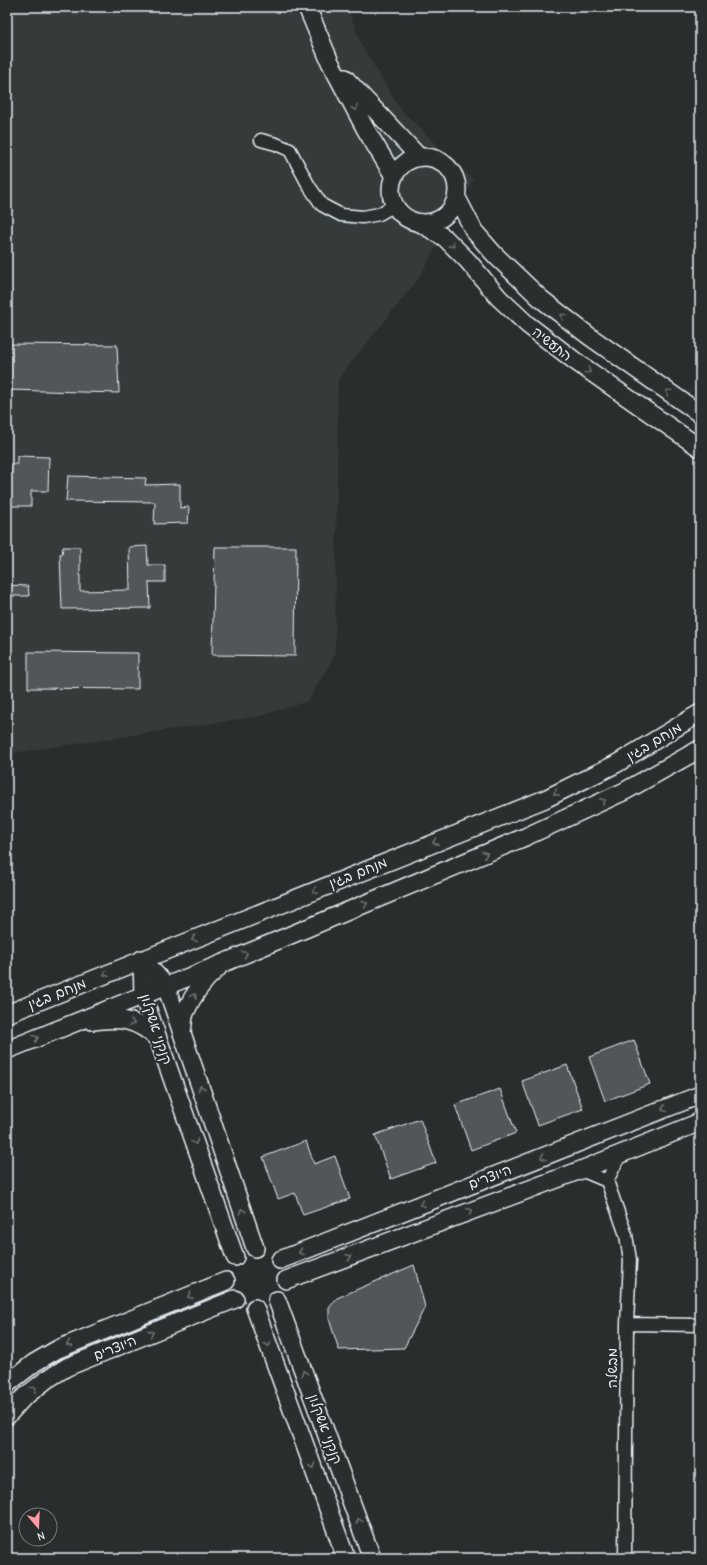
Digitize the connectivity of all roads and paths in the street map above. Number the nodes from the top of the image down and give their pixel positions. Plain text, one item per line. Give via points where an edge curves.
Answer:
1 (307, 7) edge
2 (330, 62) junction
3 (261, 140) dead end
4 (420, 157) junction
5 (394, 176) junction
6 (456, 198) junction
7 (395, 205) junction
8 (420, 223) junction
9 (700, 414) edge
10 (700, 448) edge
11 (700, 713) edge
12 (700, 749) edge
13 (142, 959) junction
14 (226, 962) junction
15 (166, 986) junction
16 (143, 996) junction
17 (7, 1014) edge
18 (66, 1027) junction
19 (182, 1032) junction
20 (158, 1039) junction
21 (7, 1050) edge
22 (700, 1095) edge
23 (700, 1122) edge
24 (620, 1155) junction
25 (581, 1170) junction
26 (607, 1181) junction
27 (255, 1248) junction
28 (235, 1257) junction
29 (280, 1260) junction
30 (286, 1280) junction
31 (226, 1281) junction
32 (235, 1299) junction
33 (276, 1300) junction
34 (255, 1308) junction
35 (627, 1324) junction
36 (700, 1325) edge
37 (7, 1384) edge
38 (7, 1416) edge
39 (346, 1558) edge
40 (372, 1558) edge
41 (625, 1558) edge

1 - 2 street
2 - 4 street
2 -> 5 street
3 - 7 street via 290,150 309,186 322,204 341,215 363,217 379,214
4 - 5 street via 409,160
4 - 6 street via 441,161 449,168 457,184
5 - 7 street via 391,196
6 - 8 street via 446,215 438,220
9 -> 6 street, התעשיה via 589,336 540,298 474,231
7 - 8 street via 405,217
8 -> 10 street, התעשיה via 445,238 528,325
11 -> 13 street, מנחם בגין via 616,764 545,799
14 -> 12 street, מנחם בגין via 526,837 625,791
13 - 15 street, קנקני אשקלון
13 - 16 street, קנקני אשקלון
13 -> 17 street, מנחם בגין
14 - 15 street, מנחם בגין
19 -> 14 street via 184,1014 194,996 208,977
15 - 16 street, מנחם בגין
15 - 19 street, קנקני אשקלון
16 - 18 street, מנחם בגין
16 - 20 street, קנקני אשקלון
18 -> 20 street via 94,1021 133,1022 146,1028
21 -> 18 street, מנחם בגין
27 -> 19 street, קנקני אשקלון
20 -> 28 street, קנקני אשקלון
22 -> 29 street, היוצרים
23 - 24 street, היוצרים
24 - 25 street, היוצרים
24 - 26 street
25 - 26 street
30 -> 25 street, היוצרים
26 - 35 street, מבשלה via 629,1247
27 - 28 street via 241,1252
27 - 29 street via 264,1249
28 - 31 street via 229,1265
29 - 30 street
30 - 33 street
31 - 32 street
31 -> 37 street, היוצרים via 58,1349 34,1362
32 - 34 street via 247,1307
38 -> 32 street, היוצרים via 23,1398 67,1367
33 - 34 street via 266,1306
40 -> 33 street, קנקני אשקלון
34 -> 39 street, קנקני אשקלון
35 - 36 street
35 - 41 street, מבשלה

